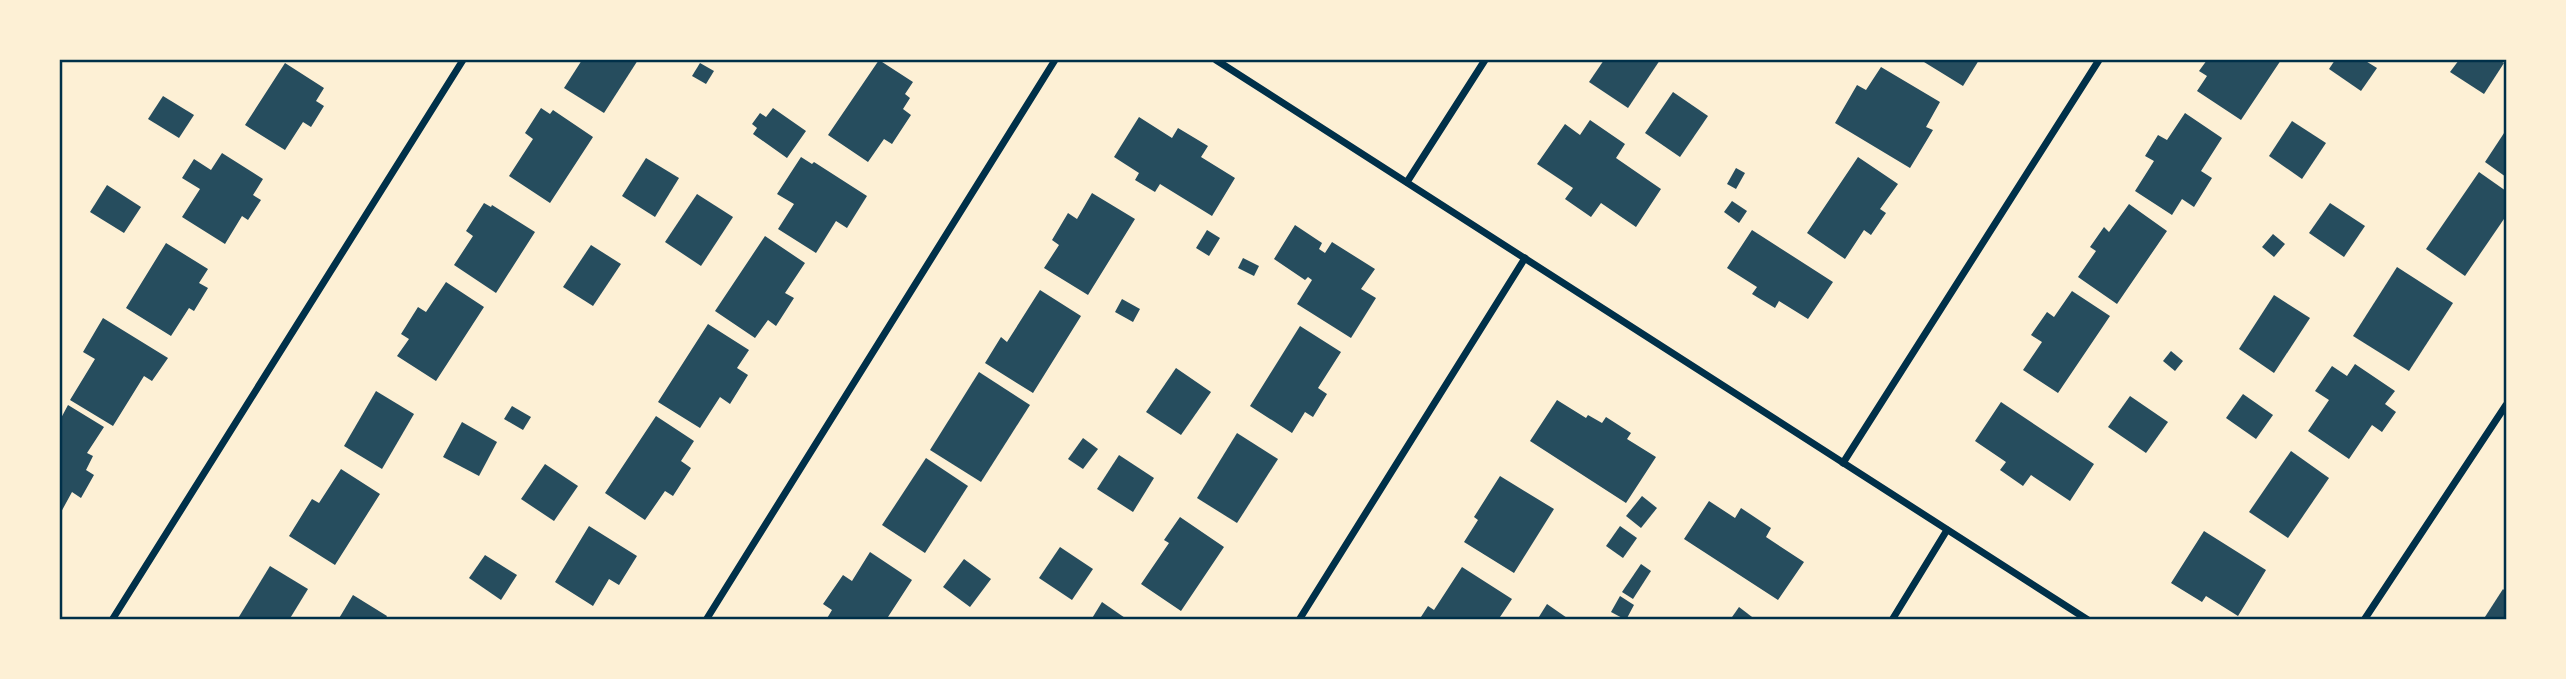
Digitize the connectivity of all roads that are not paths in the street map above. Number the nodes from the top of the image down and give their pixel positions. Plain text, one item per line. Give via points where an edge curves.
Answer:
1 (463, 60) edge
2 (1055, 60) edge
3 (1216, 60) edge
4 (1485, 60) edge
5 (2099, 60) edge
6 (1407, 182) junction
7 (1525, 258) junction
8 (2507, 405) edge
9 (1843, 463) junction
10 (1947, 530) junction
11 (111, 620) edge
12 (706, 620) edge
13 (1299, 620) edge
14 (1892, 620) edge
15 (2088, 620) edge
16 (2364, 620) edge

1 - 11 street
2 - 12 street
3 - 6 street
4 - 6 street
5 - 9 street
6 - 7 street
7 - 9 street
7 - 13 street
8 - 16 street
9 - 10 street
10 - 14 street
10 - 15 street

